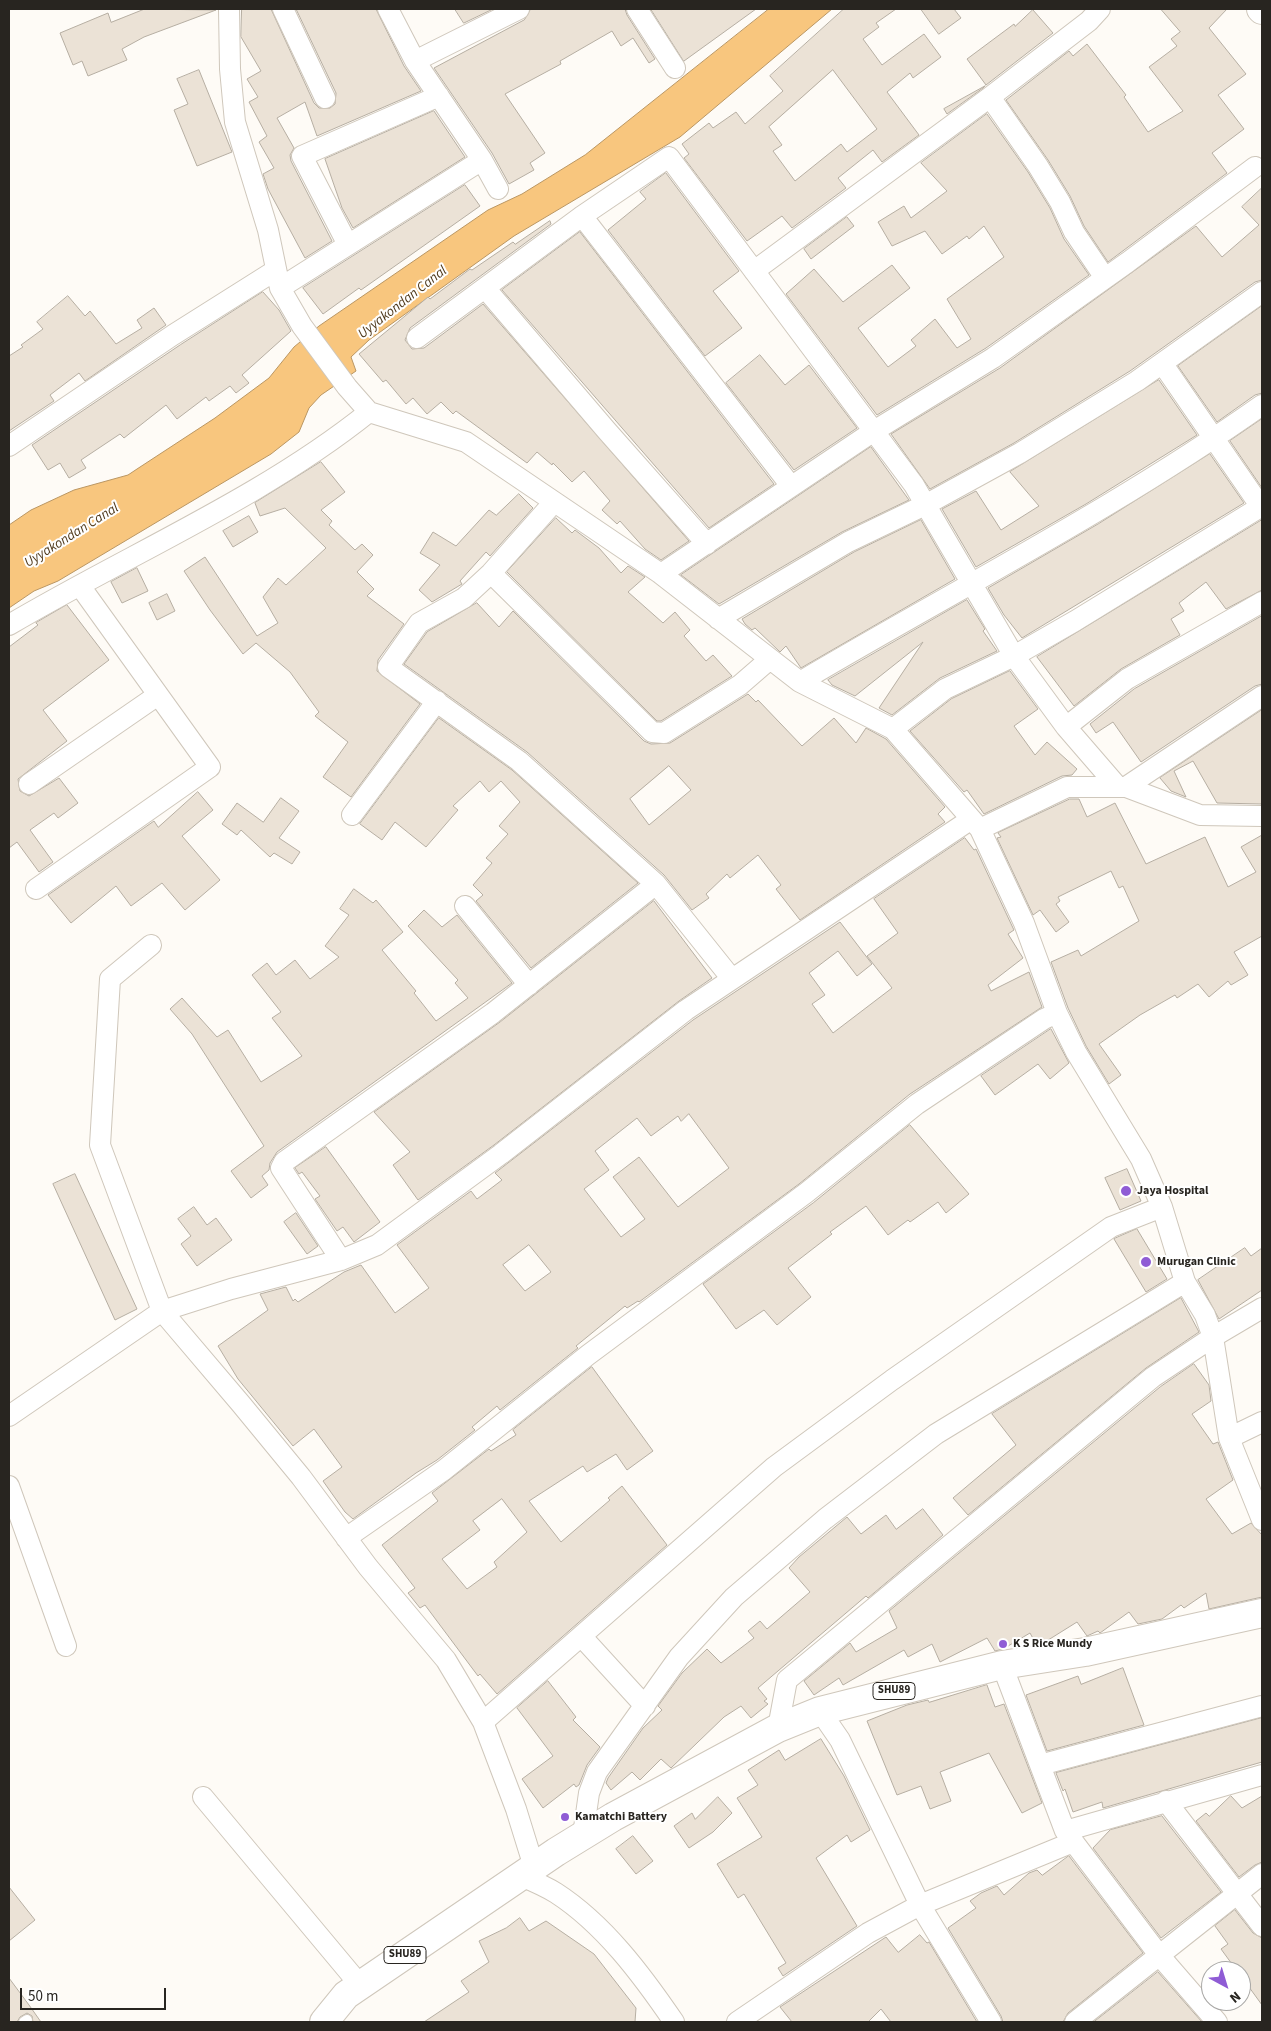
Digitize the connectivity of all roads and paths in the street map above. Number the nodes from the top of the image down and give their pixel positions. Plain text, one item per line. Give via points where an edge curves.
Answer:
1 (229, 9) edge
2 (283, 9) edge
3 (388, 9) edge
4 (519, 9) edge
5 (637, 9) edge
6 (1100, 9) edge
7 (415, 61) junction
8 (676, 68) dead end
9 (439, 96) junction
10 (990, 97) junction
11 (325, 98) dead end
12 (482, 160) junction
13 (1256, 167) dead end
14 (498, 188) dead end
15 (582, 216) junction
16 (348, 245) junction
17 (754, 271) junction
18 (1106, 278) junction
19 (278, 279) junction
20 (485, 288) junction
21 (1262, 292) edge
22 (417, 338) dead end
23 (1162, 363) junction
24 (1262, 406) edge
25 (369, 412) junction
26 (874, 431) junction
27 (1215, 439) junction
28 (9, 446) edge
29 (790, 486) junction
30 (554, 502) junction
31 (927, 504) junction
32 (1262, 506) edge
33 (707, 544) junction
34 (491, 573) junction
35 (661, 574) junction
36 (971, 584) junction
37 (80, 586) junction
38 (1262, 602) edge
39 (718, 619) junction
40 (9, 625) edge
41 (1014, 656) junction
42 (770, 659) junction
43 (800, 682) junction
44 (158, 695) junction
45 (1262, 696) edge
46 (437, 701) junction
47 (1066, 727) junction
48 (893, 729) junction
49 (29, 784) dead end
50 (1122, 787) junction
51 (352, 815) dead end
52 (1262, 816) edge
53 (975, 824) junction
54 (656, 884) junction
55 (36, 889) dead end
56 (465, 906) dead end
57 (151, 945) dead end
58 (732, 979) junction
59 (529, 985) junction
60 (1057, 1013) junction
61 (1162, 1207) junction
62 (342, 1260) junction
63 (1185, 1282) junction
64 (1262, 1308) edge
65 (162, 1311) junction
66 (1213, 1337) junction
67 (9, 1416) edge
68 (1262, 1422) edge
69 (1229, 1438) junction
70 (9, 1486) edge
71 (1262, 1520) edge
72 (346, 1538) junction
73 (1262, 1613) edge
74 (582, 1636) junction
75 (66, 1646) dead end
76 (1002, 1664) junction
77 (645, 1706) junction
78 (1262, 1706) edge
79 (820, 1711) junction
80 (483, 1722) junction
81 (778, 1728) junction
82 (1040, 1765) junction
83 (1262, 1775) edge
84 (203, 1798) dead end
85 (1166, 1801) junction
86 (583, 1835) junction
87 (1069, 1837) junction
88 (528, 1872) junction
89 (1262, 1874) edge
90 (1238, 1894) junction
91 (920, 1905) junction
92 (1262, 1926) edge
93 (1159, 1955) junction
94 (360, 1986) junction
95 (324, 2022) edge
96 (674, 2022) edge
97 (737, 2022) edge
98 (991, 2022) edge
99 (1075, 2022) edge
100 (1217, 2022) edge

1 - 19 street via 235,122 268,230
2 - 11 street
3 - 7 street
4 - 7 street
5 - 8 street
6 - 10 street
7 - 9 street
9 - 12 street
9 - 16 street via 302,156
10 - 17 street
10 - 18 street via 1038,166 1074,232
12 - 14 street
12 - 16 street
13 - 18 street
15 - 17 street via 669,157
15 - 20 street
15 - 29 street
16 - 19 street
17 - 26 street
18 - 26 street via 993,358
19 - 25 street via 302,326
19 - 28 street via 173,335
20 - 22 street
20 - 33 street
21 - 23 street
23 - 27 street
23 - 31 street via 1020,453
24 - 27 street
25 - 30 street via 466,442
25 - 37 street via 300,462
26 - 29 street
26 - 31 street
27 - 32 street
27 - 36 street via 1100,511
29 - 33 street
30 - 34 street
30 - 35 street
31 - 36 street
31 - 39 street via 848,542
32 - 41 street
33 - 35 street
34 - 42 street via 652,732 664,733 740,685
34 - 46 street via 464,598 418,623 388,667
35 - 39 street
36 - 41 street
36 - 43 street
37 - 40 street
37 - 44 street
38 - 47 street via 1127,679
39 - 42 street
41 - 47 street
41 - 48 street via 945,689
42 - 43 street
43 - 48 street
44 - 49 street
44 - 55 street via 210,767
45 - 50 street
46 - 51 street
46 - 54 street via 519,761
47 - 50 street
48 - 53 street
50 - 52 street via 1200,815
50 - 53 street via 1067,787
53 - 58 street via 884,879
53 - 60 street via 1024,923
54 - 58 street
54 - 59 street
56 - 59 street
57 - 65 street via 110,979 100,1145
58 - 62 street via 686,1010 377,1246
59 - 62 street via 284,1162 281,1168
60 - 61 street via 1076,1052 1141,1158
60 - 72 street via 917,1104 806,1193 588,1355 444,1470
61 - 63 street
61 - 74 street via 1111,1226 782,1461
62 - 65 street
63 - 66 street via 1205,1315
63 - 77 street via 936,1434 825,1519 734,1597 679,1657
64 - 66 street
65 - 67 street
65 - 72 street via 241,1404
66 - 69 street
66 - 81 street via 1153,1377 787,1680
68 - 69 street
69 - 71 street
70 - 75 street
72 - 80 street via 446,1660
73 - 76 main road, SHU89 via 1085,1652
74 - 77 street
74 - 80 street
76 - 79 main road, SHU89
76 - 82 street
77 - 86 street via 597,1772 589,1792
78 - 82 street
79 - 81 main road, SHU89
79 - 91 street via 840,1740
80 - 88 street via 516,1809
81 - 86 main road, SHU89
82 - 87 street
83 - 85 street
84 - 94 street
85 - 87 street
85 - 90 street
86 - 88 main road, SHU89
87 - 91 street
87 - 93 street
88 - 94 main road, SHU89
88 - 96 street via 580,1910 635,1968
89 - 90 street
90 - 92 street
90 - 93 street
91 - 97 street via 868,1933
91 - 98 street
93 - 99 street
93 - 100 street
94 - 95 main road, SHU89 via 346,1995

